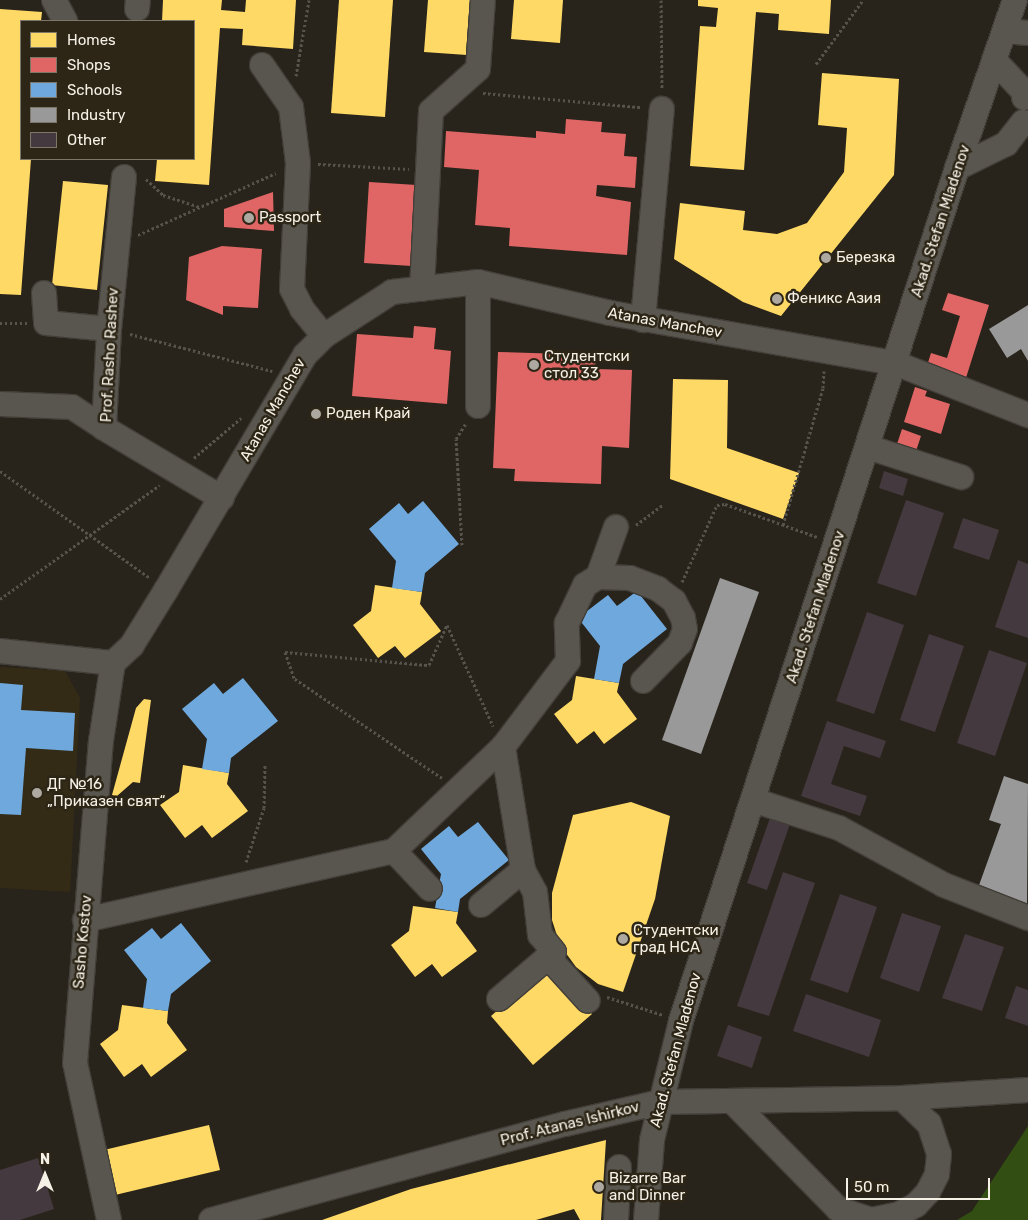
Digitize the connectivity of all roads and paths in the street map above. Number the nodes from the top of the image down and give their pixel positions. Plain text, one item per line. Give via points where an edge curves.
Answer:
1 (53, 0) edge
2 (309, 0) edge
3 (483, 0) edge
4 (661, 0) edge
5 (863, 0) edge
6 (1015, 0) edge
7 (51, 20) edge
8 (64, 20) edge
9 (1005, 30) junction
10 (1028, 33) edge
11 (994, 60) junction
12 (816, 64) dead end
13 (262, 65) dead end
14 (455, 91) junction
15 (1024, 98) dead end
16 (291, 107) junction
17 (662, 109) junction
18 (1023, 122) dead end
19 (298, 163) junction
20 (340, 166) dead end
21 (957, 168) junction
22 (428, 170) junction
23 (134, 175) joint
24 (202, 207) junction
25 (117, 245) junction
26 (478, 282) junction
27 (422, 289) junction
28 (44, 293) dead end
29 (643, 320) junction
30 (109, 329) junction
31 (324, 336) junction
32 (824, 350) junction
33 (895, 363) junction
34 (292, 376) junction
35 (0, 404) edge
36 (478, 406) joint
37 (1028, 415) edge
38 (104, 428) junction
39 (868, 447) junction
40 (0, 470) edge
41 (961, 477) dead end
42 (222, 498) junction
43 (663, 505) dead end
44 (783, 525) junction
45 (616, 527) joint
46 (90, 534) junction
47 (836, 544) junction
48 (462, 545) dead end
49 (598, 577) junction
50 (166, 590) junction
51 (0, 599) edge
52 (674, 602) junction
53 (0, 652) edge
54 (113, 663) junction
55 (643, 681) dead end
56 (503, 747) junction
57 (266, 764) dead end
58 (459, 790) junction
59 (752, 800) junction
60 (394, 851) junction
61 (523, 870) junction
62 (246, 884) junction
63 (430, 889) dead end
64 (481, 905) dead end
65 (1028, 918) edge
66 (85, 920) junction
67 (548, 957) junction
68 (499, 998) dead end
69 (596, 999) joint
70 (681, 1022) junction
71 (1028, 1090) edge
72 (902, 1098) junction
73 (660, 1102) junction
74 (733, 1102) junction
75 (619, 1167) dead end
76 (109, 1220) edge
77 (211, 1220) edge
78 (616, 1220) edge
79 (646, 1220) edge

1 - 7 street
1 - 8 street
2 - 16 path
3 - 14 street via 478,69
4 - 17 path
5 - 12 path
6 - 9 street, Akad. Stefan Mladenov
9 - 10 street
9 - 11 street, Akad. Stefan Mladenov
11 - 15 street via 1025,93
11 - 21 street, Akad. Stefan Mladenov
13 - 16 street
14 - 17 path
14 - 22 street via 431,111
16 - 19 street
17 - 29 street
18 - 21 street via 1006,144
19 - 24 path
19 - 31 street via 292,289 302,310
20 - 22 path
21 - 33 street, Akad. Stefan Mladenov
22 - 27 street
23 - 24 path via 162,195
23 - 25 street, Prof. Rasho Rashev
24 - 25 path
25 - 30 street, Prof. Rasho Rashev
26 - 27 street, Atanas Manchev
26 - 29 street, Atanas Manchev
26 - 36 street
27 - 31 street, Atanas Manchev via 392,292
28 - 30 street via 46,324
29 - 32 street, Atanas Manchev
30 - 34 path
30 - 38 street, Prof. Rasho Rashev
31 - 34 street, Atanas Manchev via 305,355
32 - 33 street, Atanas Manchev
32 - 44 path via 823,388
33 - 37 street, Atanas Manchev
33 - 39 street, Akad. Stefan Mladenov
34 - 42 street, Atanas Manchev
35 - 38 street via 72,407
36 - 48 path via 456,439
38 - 42 street, Prof. Rasho Rashev
39 - 41 street
39 - 47 street, Akad. Stefan Mladenov
40 - 46 path
42 - 50 street, Atanas Manchev
43 - 45 path via 637,525
44 - 47 path
44 - 52 path via 725,504 717,505
45 - 49 street
46 - 50 path
46 - 51 path
47 - 59 street, Akad. Stefan Mladenov
49 - 52 street via 630,578 658,589
49 - 56 street via 585,585 567,624 568,661
50 - 54 street, Atanas Manchev via 132,645
52 - 55 street via 685,630 680,643
53 - 54 street
54 - 66 street, Sasho Kostov via 101,741
56 - 58 street
56 - 58 path via 447,625 429,666 284,652 294,678
56 - 61 street
57 - 62 path via 264,808 244,868
58 - 60 street
59 - 65 street via 839,828 944,884
59 - 70 street, Akad. Stefan Mladenov
60 - 62 street
60 - 63 street
61 - 64 street
61 - 67 street via 535,892 540,935 554,952
62 - 66 street
66 - 76 street, Sasho Kostov via 75,1063
67 - 68 street
67 - 69 street
69 - 70 path
70 - 73 street, Akad. Stefan Mladenov
71 - 72 street, Prof. Atanas Ishirkov
72 - 74 street, Prof. Atanas Ishirkov
72 - 74 street via 929,1124 939,1154 937,1174 928,1192 916,1205 898,1214 870,1220 838,1209
73 - 74 street, Prof. Atanas Ishirkov
73 - 77 street, Prof. Atanas Ishirkov via 565,1124
73 - 79 street, Akad. Stefan Mladenov via 652,1140
75 - 78 street

